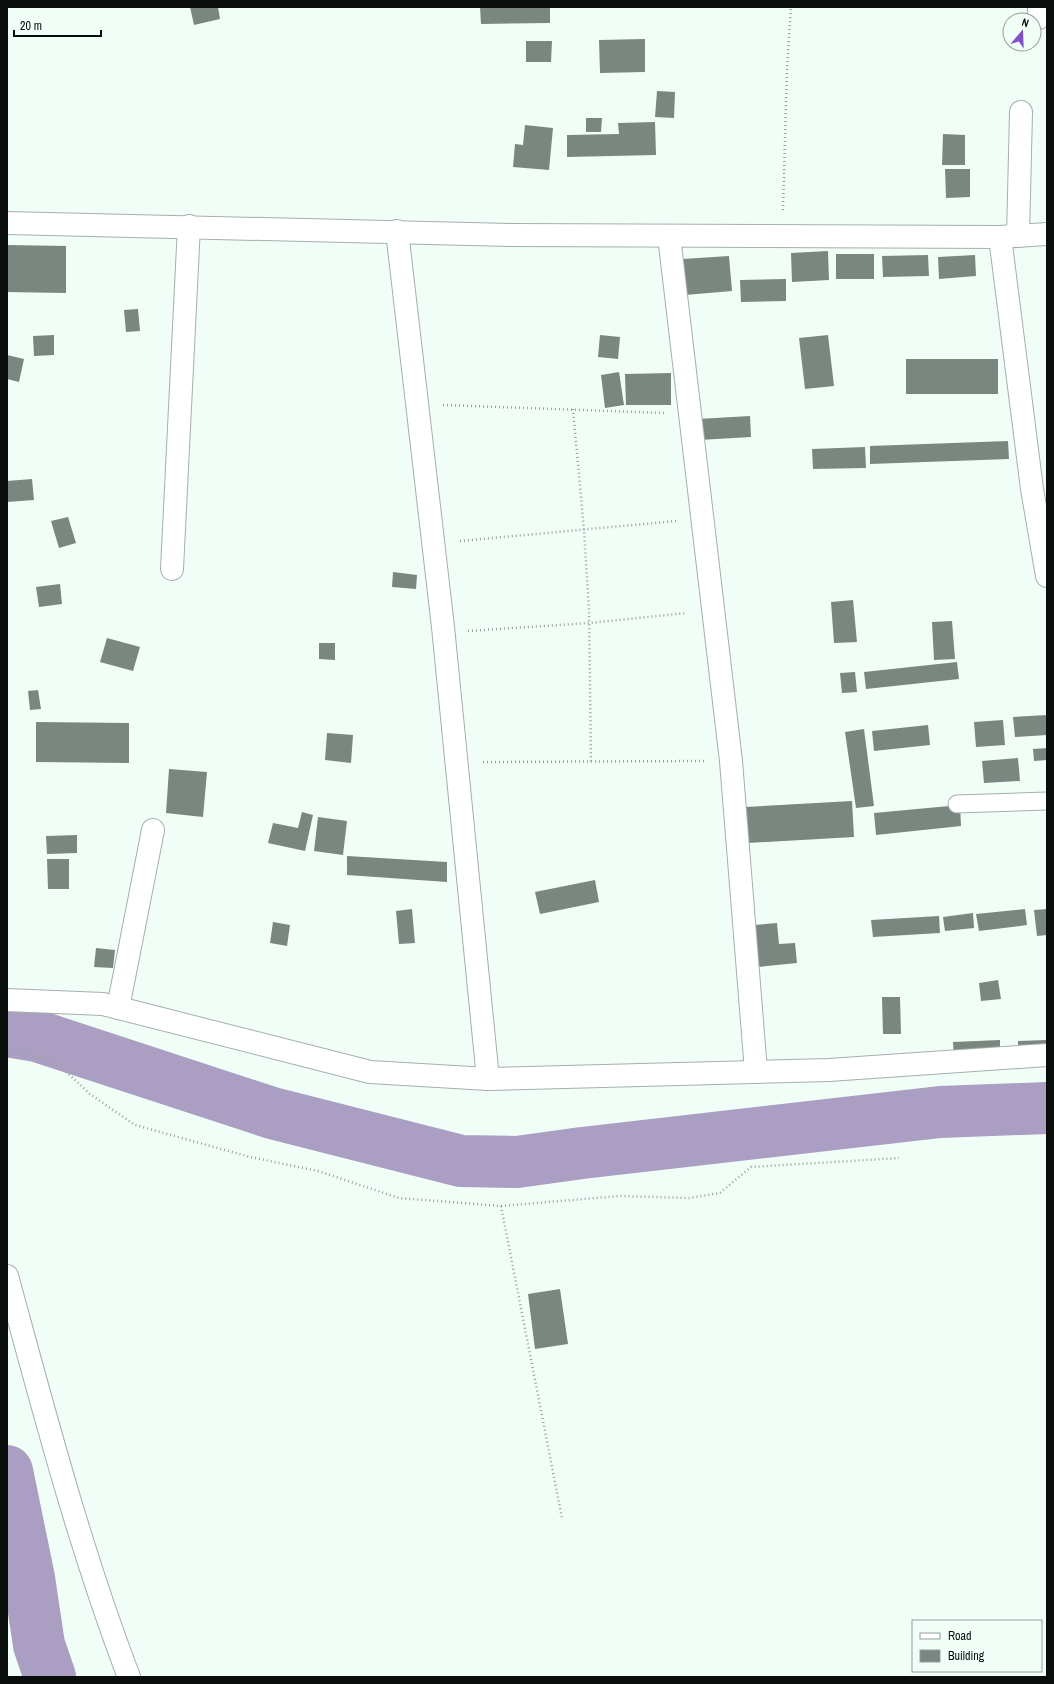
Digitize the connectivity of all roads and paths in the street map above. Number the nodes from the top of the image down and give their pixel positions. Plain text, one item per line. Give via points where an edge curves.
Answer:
1 (791, 7) edge
2 (1021, 112) dead end
3 (7, 222) edge
4 (189, 226) junction
5 (397, 232) junction
6 (1047, 234) edge
7 (669, 236) junction
8 (783, 237) junction
9 (1009, 237) junction
10 (417, 404) junction
11 (573, 409) junction
12 (690, 414) junction
13 (703, 519) junction
14 (584, 530) junction
15 (433, 543) junction
16 (172, 569) dead end
17 (1047, 576) edge
18 (713, 610) junction
19 (590, 623) junction
20 (444, 633) junction
21 (731, 761) junction
22 (591, 762) junction
23 (457, 763) junction
24 (1047, 801) edge
25 (957, 804) dead end
26 (153, 830) dead end
27 (7, 1000) edge
28 (118, 1008) junction
29 (7, 1051) edge
30 (1047, 1055) edge
31 (756, 1072) junction
32 (488, 1079) junction
33 (900, 1158) dead end
34 (501, 1206) junction
35 (7, 1276) edge
36 (562, 1518) dead end
37 (128, 1677) edge

1 - 8 path
2 - 9 street
3 - 4 street
4 - 5 street
4 - 16 street
5 - 7 street
5 - 10 street
6 - 9 street
7 - 8 street
7 - 12 street
8 - 9 street
9 - 17 street via 1032,489
10 - 11 path
10 - 15 street
11 - 12 path
11 - 14 path
12 - 13 street
13 - 14 path
13 - 18 street
14 - 15 path
14 - 19 path
15 - 20 street
18 - 19 path
18 - 21 street
19 - 20 path
19 - 22 path
20 - 23 street
21 - 22 path
21 - 31 street
22 - 23 path
23 - 32 street
24 - 25 lane
26 - 28 street
27 - 28 street via 103,1004
28 - 32 street via 370,1072
29 - 34 path via 22,1051 60,1066 90,1094 135,1125 250,1157 318,1171 399,1198
30 - 31 street via 829,1070
31 - 32 street
33 - 34 path via 751,1167 720,1193 689,1198 619,1196
34 - 36 path
35 - 37 street via 54,1449

